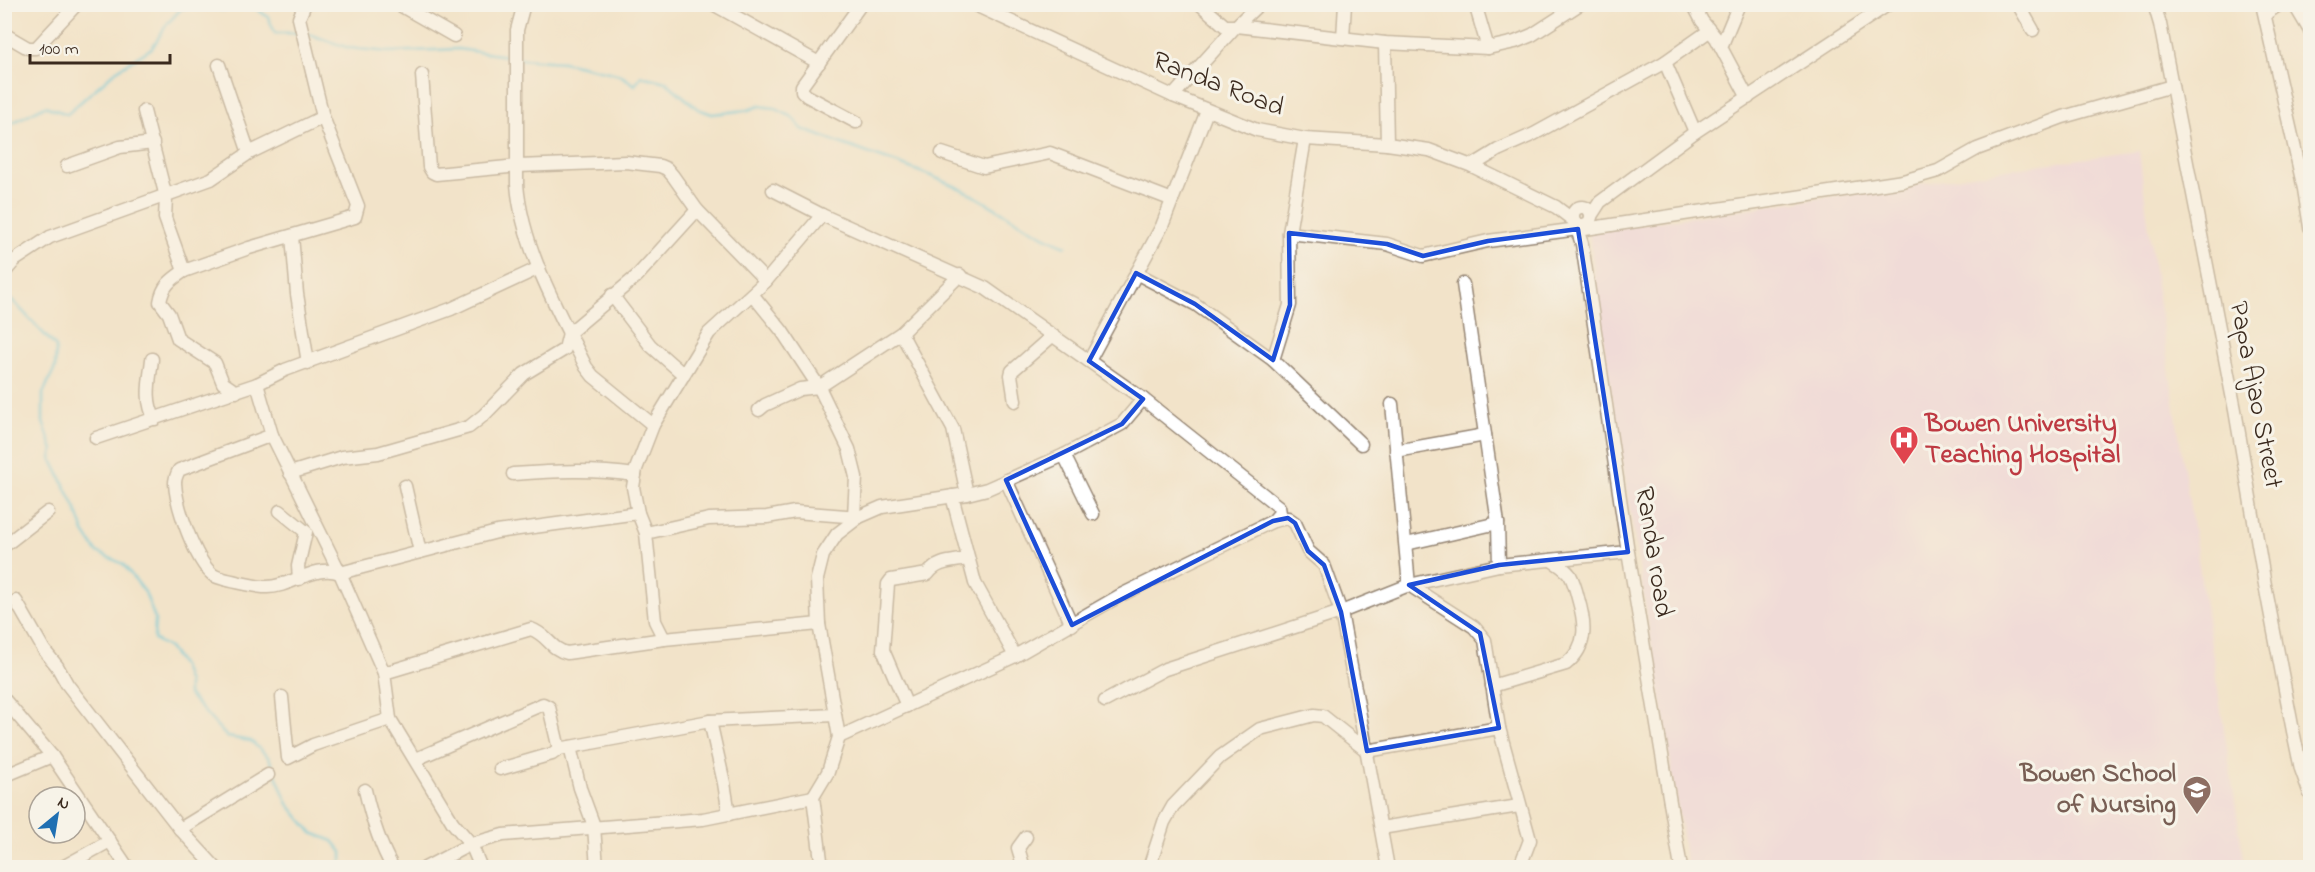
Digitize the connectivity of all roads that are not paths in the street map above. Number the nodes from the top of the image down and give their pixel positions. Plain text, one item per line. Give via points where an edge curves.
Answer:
1 (77, 4) edge
2 (305, 4) edge
3 (398, 4) edge
4 (524, 4) edge
5 (713, 4) edge
6 (861, 4) edge
7 (973, 4) edge
8 (1200, 4) edge
9 (1259, 4) edge
10 (1345, 4) edge
11 (1475, 4) edge
12 (1580, 4) edge
13 (1693, 4) edge
14 (1739, 4) edge
15 (1889, 4) edge
16 (2018, 4) edge
17 (2154, 4) edge
18 (2280, 4) edge
19 (2294, 4) edge
20 (2264, 9) edge
21 (1236, 26) junction
22 (2033, 30) dead end
23 (1709, 31) junction
24 (2310, 32) edge
25 (4, 34) edge
26 (454, 36) dead end
27 (1343, 38) junction
28 (1385, 43) junction
29 (1721, 47) junction
30 (1488, 48) junction
31 (1665, 62) junction
32 (819, 63) junction
33 (219, 65) dead end
34 (422, 75) dead end
35 (2172, 86) junction
36 (1173, 96) junction
37 (1748, 98) junction
38 (144, 111) dead end
39 (1207, 111) junction
40 (323, 117) junction
41 (856, 122) dead end
42 (1695, 132) junction
43 (1305, 139) junction
44 (153, 143) junction
45 (1387, 144) junction
46 (249, 153) junction
47 (942, 153) dead end
48 (67, 166) dead end
49 (518, 166) junction
50 (1472, 166) junction
51 (773, 190) dead end
52 (166, 197) junction
53 (1170, 200) junction
54 (697, 210) junction
55 (822, 215) junction
56 (1581, 219) junction
57 (2310, 227) edge
58 (1289, 233) junction
59 (292, 236) junction
60 (539, 268) junction
61 (184, 271) junction
62 (4, 273) edge
63 (1136, 273) junction
64 (960, 275) junction
65 (766, 281) junction
66 (1463, 284) dead end
67 (752, 294) junction
68 (612, 295) junction
69 (569, 333) junction
70 (901, 333) junction
71 (1052, 336) junction
72 (152, 359) dead end
73 (1273, 360) junction
74 (1089, 361) junction
75 (308, 363) junction
76 (684, 375) junction
77 (257, 384) junction
78 (819, 387) junction
79 (236, 392) junction
80 (1143, 399) junction
81 (1015, 401) dead end
82 (1392, 404) dead end
83 (759, 410) dead end
84 (155, 419) junction
85 (653, 425) junction
86 (272, 435) junction
87 (1485, 435) junction
88 (96, 438) dead end
89 (1361, 444) dead end
90 (1396, 451) junction
91 (1064, 455) junction
92 (290, 473) junction
93 (513, 474) dead end
94 (634, 475) junction
95 (1006, 480) junction
96 (405, 486) dead end
97 (967, 494) junction
98 (952, 496) junction
99 (280, 511) dead end
100 (48, 512) dead end
101 (638, 513) junction
102 (1093, 514) dead end
103 (856, 517) junction
104 (1274, 521) junction
105 (1498, 523) junction
106 (646, 533) junction
107 (1406, 544) junction
108 (4, 546) edge
109 (420, 552) junction
110 (1628, 552) junction
111 (967, 559) junction
112 (1551, 560) junction
113 (1499, 565) junction
114 (340, 573) junction
115 (299, 579) junction
116 (1409, 585) junction
117 (16, 601) dead end
118 (1341, 612) junction
119 (819, 624) junction
120 (1072, 625) junction
121 (664, 639) junction
122 (1015, 656) junction
123 (384, 674) junction
124 (1492, 686) junction
125 (282, 697) dead end
126 (4, 699) edge
127 (1105, 701) dead end
128 (907, 706) junction
129 (836, 715) junction
130 (390, 719) junction
131 (710, 721) junction
132 (1499, 728) junction
133 (839, 737) junction
134 (564, 748) junction
135 (1367, 751) junction
136 (52, 756) junction
137 (416, 759) junction
138 (500, 769) dead end
139 (268, 775) dead end
140 (4, 776) edge
141 (365, 790) dead end
142 (2310, 794) edge
143 (813, 797) junction
144 (1519, 806) junction
145 (729, 814) junction
146 (594, 826) junction
147 (1380, 828) junction
148 (180, 829) junction
149 (1026, 837) dead end
150 (110, 841) junction
151 (471, 844) junction
152 (61, 867) edge
153 (128, 867) edge
154 (216, 867) edge
155 (393, 867) edge
156 (425, 867) edge
157 (481, 867) edge
158 (597, 867) edge
159 (822, 867) edge
160 (1024, 867) edge
161 (1149, 867) edge
162 (1388, 867) edge
163 (1523, 867) edge
164 (1681, 867) edge

1 - 25 street via 36,48 28,48
2 - 40 street via 299,18
3 - 26 street
4 - 49 street via 517,30
5 - 32 street
6 - 32 street
7 - 36 street, Randa Road
8 - 21 street via 1225,26
9 - 21 street
10 - 27 street
11 - 30 street
12 - 30 street via 1532,35
13 - 23 street
14 - 29 street
15 - 37 street
16 - 22 street
17 - 35 street, Papa Ajao Street
18 - 20 street
19 - 24 street
20 - 57 street
21 - 27 street
21 - 36 street
23 - 29 street
23 - 31 street
27 - 28 street
28 - 30 street
28 - 45 street
29 - 37 street
31 - 42 street
31 - 50 street
32 - 41 street via 802,91
33 - 46 street
34 - 49 street via 432,172
35 - 56 street via 2063,117 1977,149 1938,171 1903,181
35 - 142 street, Papa Ajao Street via 2291,720
36 - 39 street, Randa Road
37 - 42 street
38 - 44 street
39 - 43 street, Randa Road via 1257,130
39 - 53 street
40 - 46 street
40 - 59 street via 358,212 355,217
42 - 56 street
43 - 45 street, Randa Road
43 - 58 street
44 - 48 street via 120,147
44 - 52 street
45 - 50 street, Randa Road via 1429,150
46 - 52 street via 211,179
47 - 53 street via 984,167 1050,153
49 - 54 street via 626,162 660,166 673,176
49 - 60 street via 519,206
50 - 56 street, Randa Road
51 - 55 street
52 - 61 street via 165,218
52 - 62 street via 50,237 15,260
53 - 63 street via 1162,226
54 - 65 street
54 - 68 street via 637,276
55 - 64 street
55 - 65 street
56 - 58 street via 1423,256 1387,244
56 - 110 street, Randa road
58 - 73 street via 1290,305
59 - 61 street
59 - 75 street
60 - 69 street
60 - 75 street via 451,309
61 - 79 street via 162,290 160,302 178,339 215,363 223,383
63 - 73 street via 1196,304
63 - 74 street
64 - 70 street
64 - 71 street
65 - 67 street
66 - 87 street
67 - 76 street via 709,333
67 - 78 street
68 - 69 street
68 - 76 street via 650,345
69 - 85 street via 593,376
69 - 92 street via 565,349 524,374 469,427 378,453 342,456
70 - 78 street
70 - 97 street via 953,429
71 - 74 street
71 - 81 street via 1012,371
72 - 84 street via 148,397
73 - 89 street
74 - 80 street
75 - 77 street
76 - 85 street
77 - 79 street
77 - 86 street
78 - 83 street via 800,389
78 - 103 street via 853,459
79 - 84 street
80 - 91 street via 1122,424
80 - 104 street via 1279,507
82 - 90 street
84 - 88 street
85 - 94 street
86 - 92 street
86 - 115 street via 179,470 175,484 195,548 213,575 268,588
87 - 90 street
87 - 105 street
90 - 107 street
91 - 95 street
91 - 102 street
92 - 114 street
93 - 94 street via 573,470
94 - 101 street
95 - 97 street
95 - 120 street
96 - 109 street
97 - 98 street
98 - 103 street via 882,507
98 - 111 street
99 - 115 street via 306,532
100 - 108 street
101 - 106 street
101 - 109 street via 497,532
103 - 106 street via 795,512 709,519
103 - 119 street via 837,534 823,555 817,579
104 - 118 street via 1288,518 1295,523 1308,551 1324,564
104 - 120 street via 1121,595
105 - 107 street
105 - 113 street
106 - 121 street via 655,621
107 - 116 street
109 - 114 street
110 - 112 street
110 - 164 street, Randa road
111 - 122 street via 975,584
111 - 128 street via 939,564 928,574 891,580 888,584 883,650
112 - 113 street
112 - 124 street via 1568,572 1573,581 1585,622 1579,647 1566,664
113 - 116 street
114 - 115 street via 329,569
114 - 123 street
116 - 118 street
116 - 124 street via 1480,633 1485,640
117 - 148 street via 67,684
118 - 127 street via 1165,669
118 - 135 street
119 - 121 street
119 - 129 street
120 - 122 street
121 - 123 street via 567,652 557,650 541,632 531,628
122 - 128 street
123 - 130 street
124 - 132 street
125 - 130 street via 288,758 313,745
126 - 136 street
128 - 133 street
129 - 131 street
129 - 133 street
130 - 137 street
131 - 134 street
131 - 145 street
132 - 135 street
132 - 144 street
133 - 143 street via 828,772
134 - 137 street via 549,707 543,704
134 - 138 street
134 - 146 street
135 - 147 street
135 - 161 street via 1323,716 1260,729 1220,758 1173,806
136 - 140 street
136 - 150 street
137 - 151 street via 453,822
139 - 148 street
141 - 155 street
143 - 145 street
143 - 159 street
144 - 147 street
144 - 163 street via 1530,840
145 - 146 street
146 - 151 street via 503,835
146 - 158 street
147 - 162 street
148 - 154 street
149 - 160 street via 1018,848
150 - 152 street
150 - 153 street
151 - 156 street
151 - 157 street

